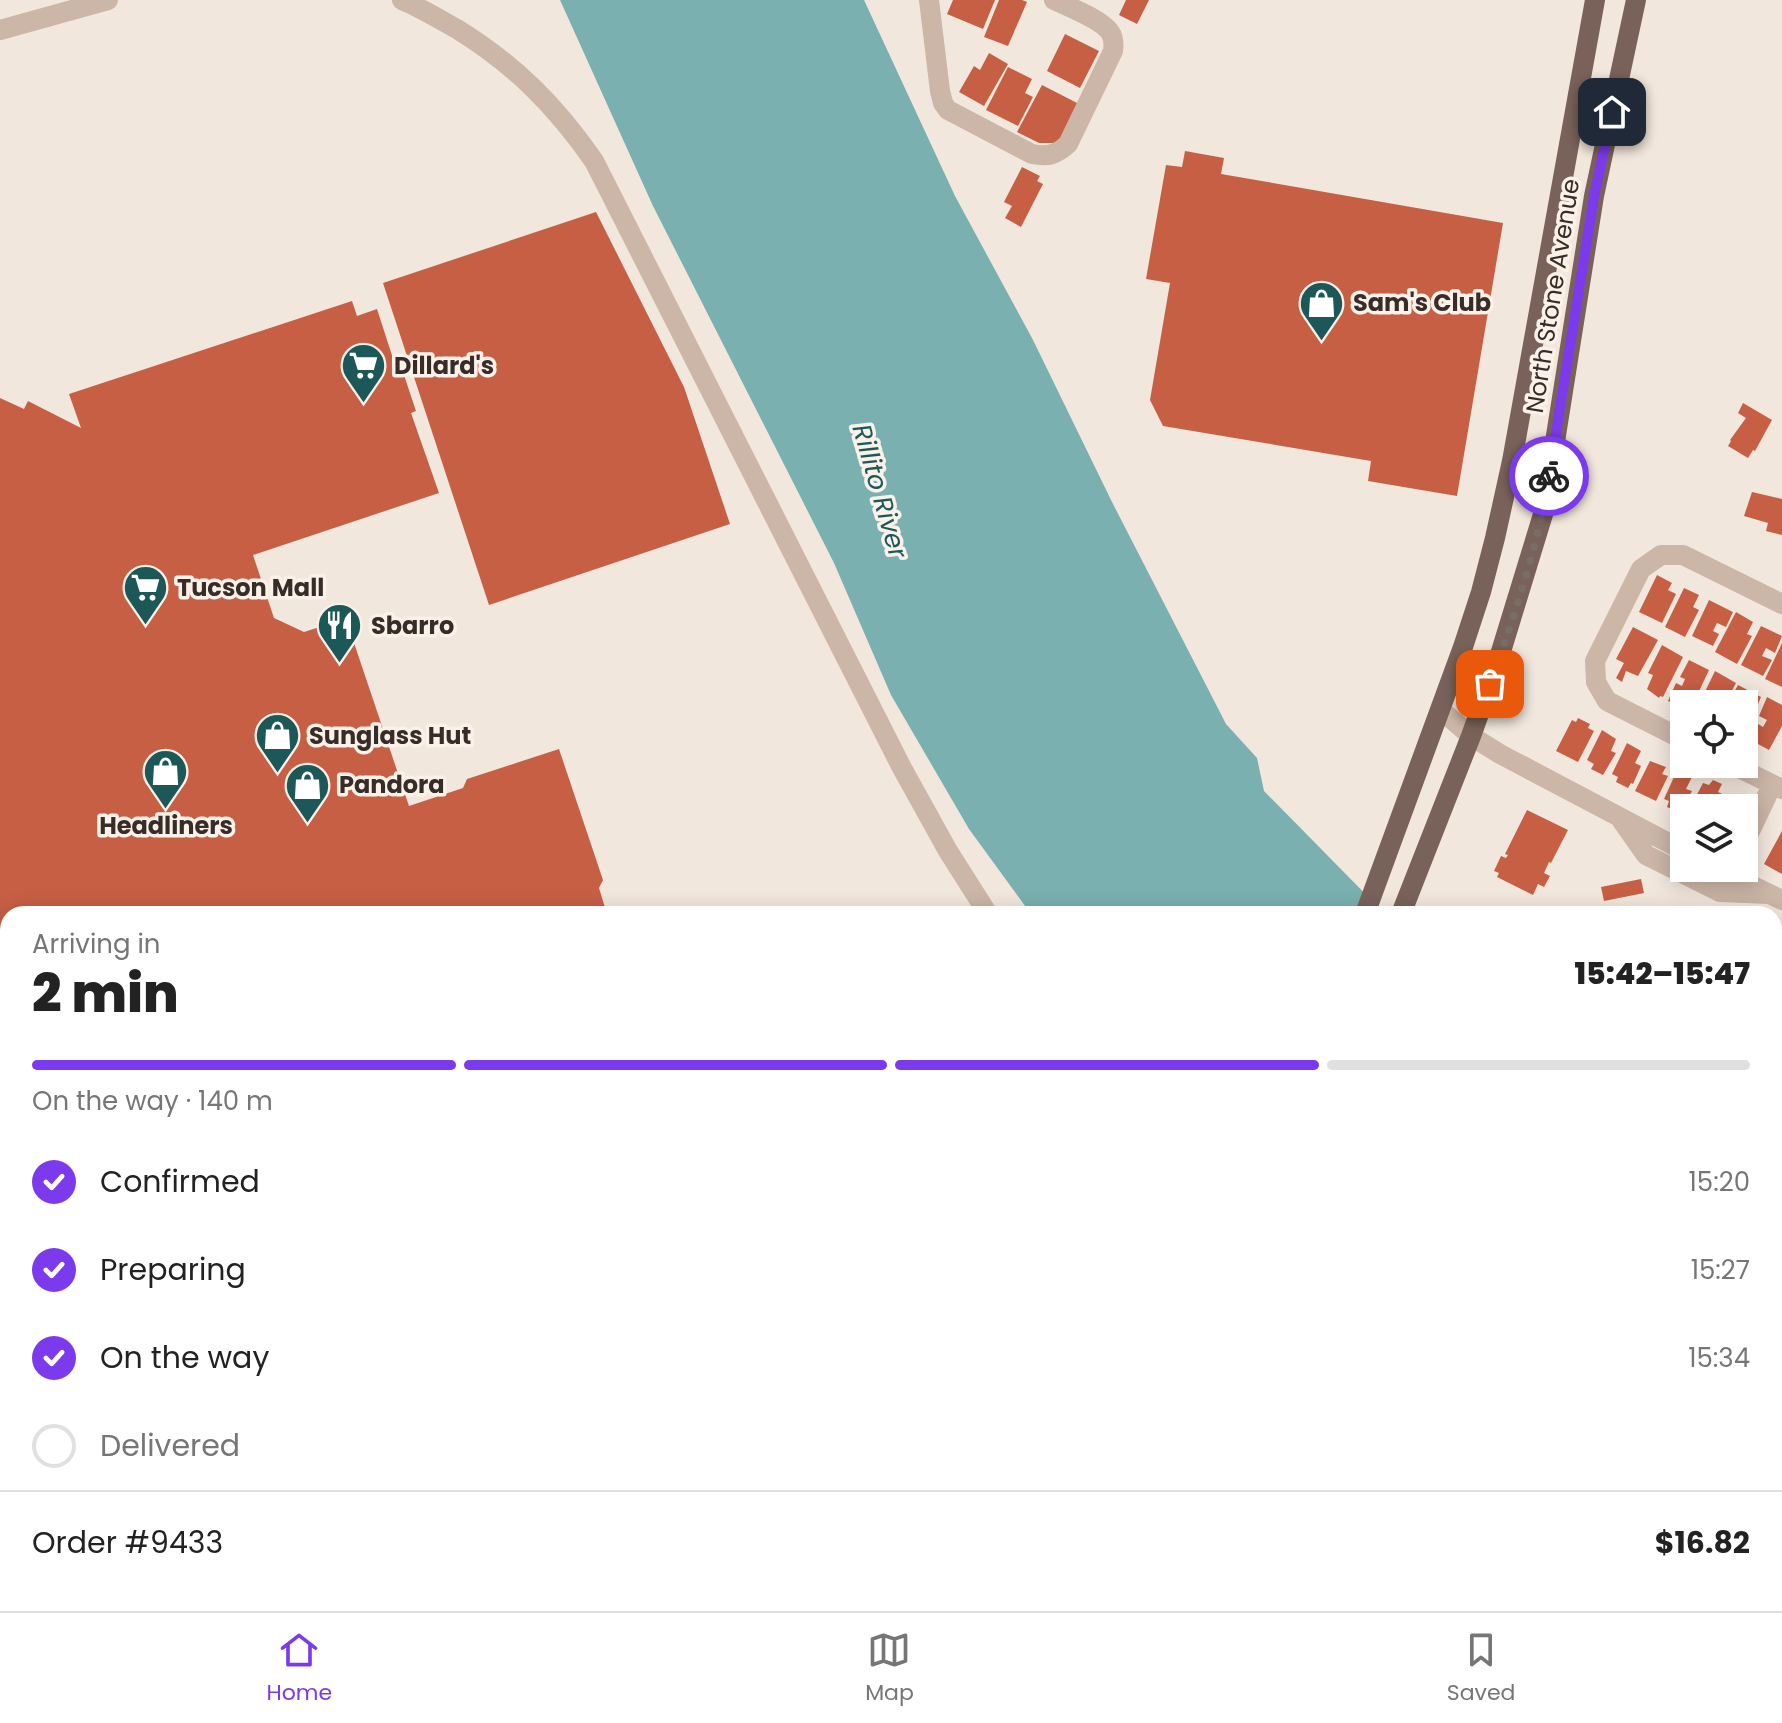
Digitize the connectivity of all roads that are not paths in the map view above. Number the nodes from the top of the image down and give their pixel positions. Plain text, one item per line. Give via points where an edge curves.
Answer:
1 (108, 0) edge
2 (402, 0) edge
3 (929, 0) edge
4 (1054, 0) edge
5 (1595, 0) edge
6 (1636, 0) edge
7 (0, 30) edge
8 (1782, 604) edge
9 (1441, 710) junction
10 (1670, 733) edge
11 (1471, 736) junction
12 (1758, 778) edge
13 (1777, 787) edge
14 (1620, 817) junction
15 (1758, 820) edge
16 (1670, 844) edge
17 (1670, 861) edge
18 (1739, 882) edge
19 (1776, 897) edge
20 (983, 906) edge
21 (1368, 906) edge
22 (1404, 906) edge

1 - 7 street
2 - 20 street via 512,67 554,108 594,161 913,789
3 - 4 street via 940,91 948,110 1032,154 1047,156 1068,144 1113,51 1110,31 1101,23
5 - 9 main road, North Stone Avenue via 1512,461 1481,592
6 - 11 main road, North Stone Avenue via 1594,196 1544,511
8 - 10 street via 1683,555 1661,555 1641,569 1595,661 1596,682 1607,701
9 - 11 street
9 - 21 main road, North Stone Avenue
11 - 14 street
11 - 22 main road, North Stone Avenue
12 - 13 street
13 - 15 street
14 - 16 street
14 - 17 street via 1646,855
18 - 19 street

